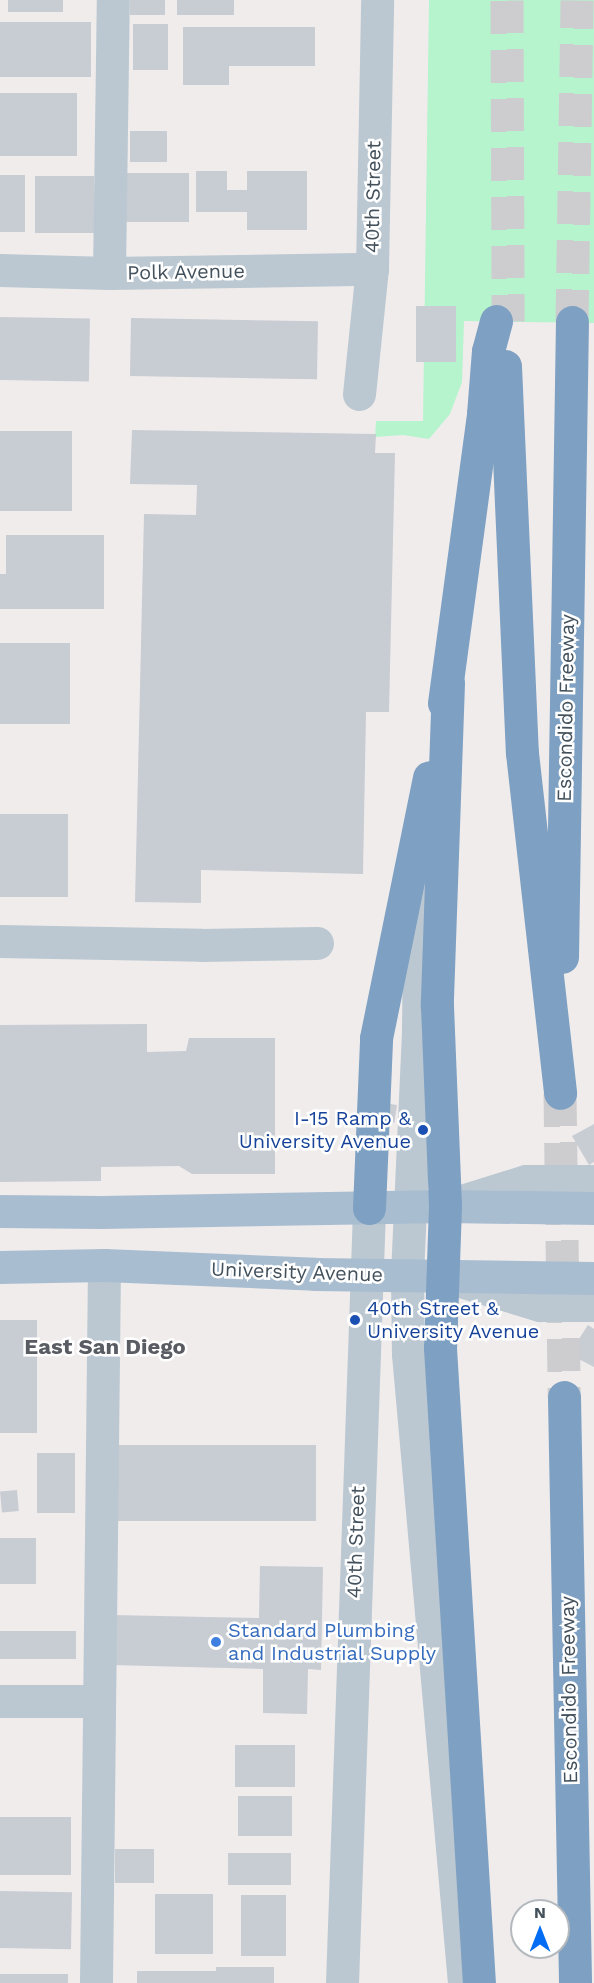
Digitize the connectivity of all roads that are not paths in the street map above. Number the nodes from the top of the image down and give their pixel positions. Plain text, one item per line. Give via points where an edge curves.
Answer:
1 (113, 0) edge
2 (377, 0) edge
3 (372, 269) junction
4 (0, 270) edge
5 (109, 273) junction
6 (572, 322) tunnel mouth
7 (359, 394) dead end
8 (448, 683) junction
9 (0, 941) edge
10 (317, 943) dead end
11 (594, 1180) edge
12 (446, 1206) junction
13 (410, 1207) junction
14 (369, 1208) junction
15 (594, 1208) edge
16 (0, 1211) edge
17 (104, 1265) junction
18 (0, 1267) edge
19 (365, 1274) junction
20 (407, 1275) junction
21 (444, 1275) junction
22 (594, 1278) edge
23 (594, 1305) edge
24 (564, 1397) tunnel mouth
25 (0, 1701) edge
26 (99, 1701) junction
27 (96, 1983) edge
28 (342, 1983) edge
29 (464, 1983) edge
30 (479, 1983) edge
31 (575, 1983) edge

1 - 5 street
2 - 3 street, 40th Street
3 - 5 street, Polk Avenue
3 - 7 street, 40th Street
4 - 5 street, Polk Avenue
6 - 8 highway, Escondido Freeway via 560,1093 522,753 502,321 489,351
8 - 12 highway via 437,1006
8 - 13 street via 429,812 419,933
8 - 14 highway via 376,1038
9 - 10 street
11 - 12 street via 526,1180
12 - 13 main road
12 - 15 main road
12 - 21 highway
13 - 14 main road
13 - 20 street
14 - 16 main road
14 - 19 street, 40th Street
17 - 18 main road, University Avenue
17 - 19 main road, University Avenue
17 - 26 street
19 - 20 main road, University Avenue
19 - 28 street, 40th Street
20 - 21 main road, University Avenue
20 - 29 street via 408,1354
21 - 22 main road, University Avenue
21 - 23 street via 540,1305
21 - 30 highway via 440,1348
24 - 31 highway, Escondido Freeway
25 - 26 street
26 - 27 street

